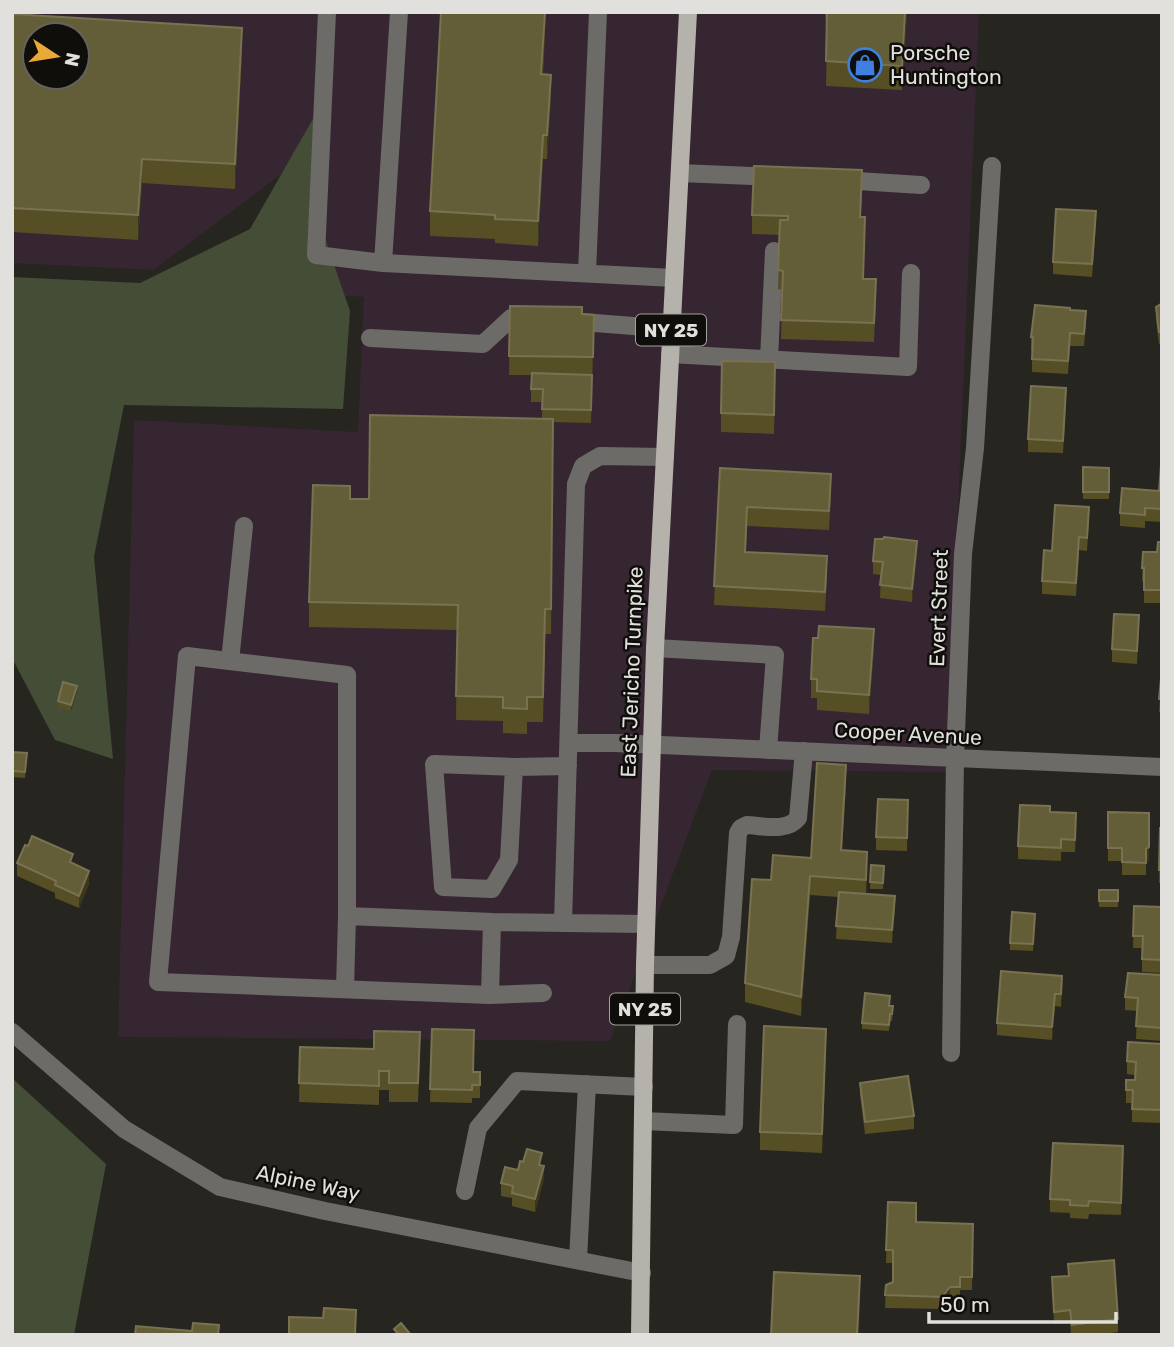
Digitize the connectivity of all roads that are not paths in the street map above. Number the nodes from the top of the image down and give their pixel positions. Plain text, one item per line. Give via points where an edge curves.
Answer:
1 (327, 12) edge
2 (399, 12) edge
3 (598, 12) edge
4 (688, 12) edge
5 (992, 166) dead end
6 (680, 173) junction
7 (795, 178) edge
8 (823, 179) edge
9 (920, 185) dead end
10 (774, 251) dead end
11 (383, 263) junction
12 (587, 272) junction
13 (911, 273) dead end
14 (674, 278) junction
15 (671, 329) junction
16 (370, 338) dead end
17 (670, 354) junction
18 (769, 360) junction
19 (665, 457) junction
20 (243, 526) dead end
21 (655, 648) junction
22 (230, 661) junction
23 (569, 743) junction
24 (651, 745) junction
25 (768, 750) junction
26 (804, 751) junction
27 (955, 759) junction
28 (568, 766) junction
29 (514, 767) junction
30 (1162, 767) edge
31 (347, 916) junction
32 (492, 922) junction
33 (563, 923) junction
34 (646, 924) junction
35 (645, 965) junction
36 (345, 989) junction
37 (543, 993) dead end
38 (490, 995) junction
39 (737, 1024) dead end
40 (12, 1032) edge
41 (951, 1053) dead end
42 (587, 1084) junction
43 (644, 1087) junction
44 (643, 1121) junction
45 (465, 1191) dead end
46 (578, 1260) junction
47 (642, 1273) junction
48 (640, 1335) edge

1 - 11 street via 316,255
2 - 11 street
3 - 12 street
4 - 6 main road, East Jericho Turnpike / NY 25
5 - 27 street, Evert Street via 975,449 963,554
6 - 7 street
6 - 14 main road, East Jericho Turnpike / NY 25
8 - 9 street
10 - 18 street
11 - 12 street
12 - 14 street
13 - 18 street via 908,367
14 - 15 main road, East Jericho Turnpike / NY 25
15 - 16 street via 511,317 483,344
15 - 17 main road, East Jericho Turnpike / NY 25
17 - 18 street
17 - 19 main road, East Jericho Turnpike / NY 25
19 - 21 main road, East Jericho Turnpike / NY 25
19 - 23 street via 600,456 583,466 576,484
20 - 22 street
21 - 24 main road, East Jericho Turnpike / NY 25
21 - 25 street via 775,655
22 - 31 street via 347,675
22 - 36 street via 187,656 158,982
23 - 24 street, Cooper Avenue
23 - 28 street
24 - 25 street, Cooper Avenue
24 - 34 main road, East Jericho Turnpike / NY 25
25 - 26 street, Cooper Avenue
26 - 27 street, Cooper Avenue
26 - 35 street via 798,818 786,826 747,825 738,833 726,956 710,965
27 - 30 street, Cooper Avenue
27 - 41 street, Evert Street
28 - 29 street
28 - 33 street
29 - 29 street via 509,860 492,889 443,887 434,764
31 - 32 street
31 - 36 street
32 - 33 street
32 - 38 street
33 - 34 street
34 - 35 main road, East Jericho Turnpike / NY 25
35 - 43 main road, East Jericho Turnpike / NY 25
36 - 38 street
37 - 38 street
39 - 44 street via 734,1125
40 - 46 street, Alpine Way via 124,1129 220,1187
42 - 43 street
42 - 45 street via 517,1081 478,1128
42 - 46 street
43 - 44 main road, East Jericho Turnpike / NY 25
44 - 47 main road, East Jericho Turnpike / NY 25
46 - 47 street, Alpine Way
47 - 48 main road, East Jericho Turnpike / NY 25

